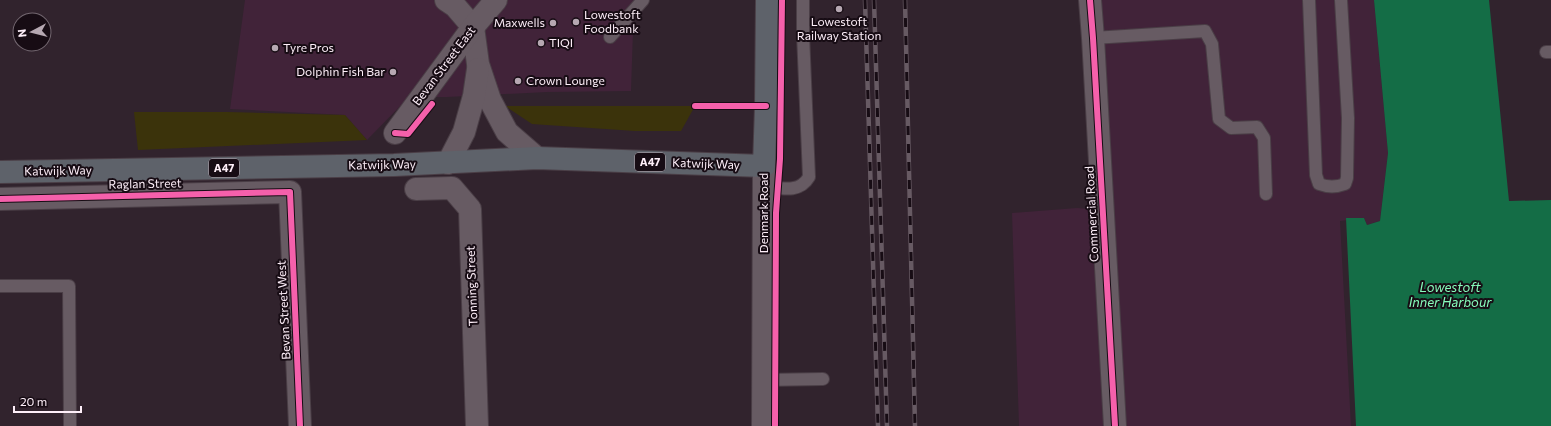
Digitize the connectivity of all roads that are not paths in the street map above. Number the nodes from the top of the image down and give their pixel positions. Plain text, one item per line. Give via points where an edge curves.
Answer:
1 (446, 0) edge
2 (496, 0) edge
3 (643, 0) edge
4 (767, 0) edge
5 (803, 0) edge
6 (1090, 0) edge
7 (1309, 0) edge
8 (1341, 0) edge
9 (473, 27) junction
10 (610, 37) dead end
11 (1094, 38) junction
12 (478, 64) junction
13 (395, 133) dead end
14 (536, 158) junction
15 (448, 163) junction
16 (0, 172) edge
17 (764, 176) junction
18 (416, 189) dead end
19 (290, 192) joint
20 (1266, 194) dead end
21 (0, 199) edge
22 (0, 286) edge
23 (823, 379) dead end
24 (763, 380) junction
25 (70, 426) edge
26 (300, 426) edge
27 (477, 426) edge
28 (763, 426) edge
29 (1115, 426) edge

1 - 9 street via 455,6
2 - 9 street, Bevan Street East
3 - 10 lane
4 - 17 highway, Denmark Road
5 - 17 lane via 808,177 805,184 792,189
6 - 11 street, Commercial Road
7 - 8 lane via 1316,175 1319,184 1325,186 1345,184 1347,178 1348,118
9 - 12 street
9 - 13 street, Bevan Street East
11 - 20 lane via 1205,31 1212,44 1219,119 1231,128 1257,127 1264,138
11 - 29 street, Commercial Road
12 - 14 street via 490,100 507,132
12 - 15 street via 474,96 464,132
14 - 15 highway, Katwijk Way / A47
14 - 17 highway, Katwijk Way / A47
15 - 16 highway, Katwijk Way / A47
17 - 24 street, Denmark Road
18 - 27 street, Tonning Street via 452,188 470,209
19 - 21 street, Raglan Street
19 - 26 street, Bevan Street West
22 - 25 lane via 69,286
23 - 24 lane
24 - 28 street, Denmark Road

